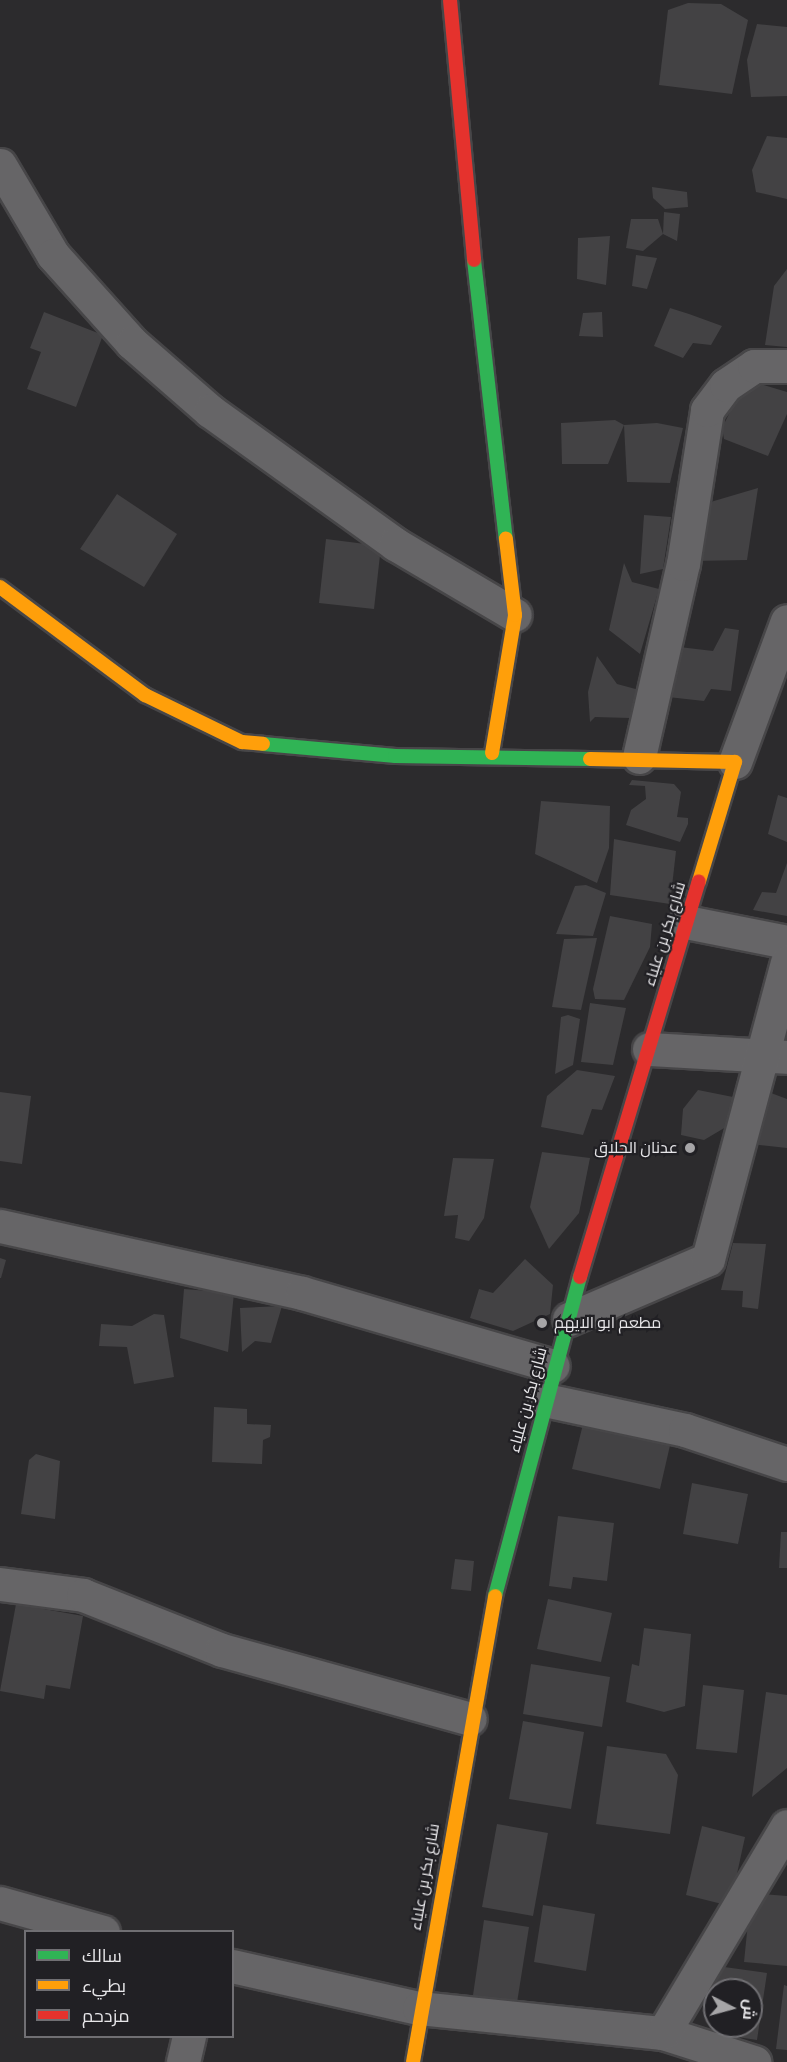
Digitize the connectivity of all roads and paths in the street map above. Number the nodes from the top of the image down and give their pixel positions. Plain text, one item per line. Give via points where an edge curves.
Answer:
1 (450, 0) edge
2 (0, 165) edge
3 (787, 366) edge
4 (0, 587) edge
5 (515, 615) junction
6 (787, 621) edge
7 (492, 753) junction
8 (639, 757) junction
9 (735, 762) junction
10 (686, 922) junction
11 (787, 942) edge
12 (787, 962) edge
13 (649, 1049) junction
14 (776, 1055) edge
15 (0, 1226) edge
16 (569, 1319) junction
17 (553, 1366) junction
18 (545, 1400) junction
19 (787, 1464) edge
20 (0, 1584) edge
21 (470, 1719) junction
22 (787, 1826) edge
23 (0, 1903) edge
24 (96, 1930) edge
25 (234, 1966) edge
26 (418, 2008) junction
27 (663, 2033) junction
28 (189, 2038) edge
29 (183, 2062) edge
30 (413, 2062) edge
31 (754, 2062) edge

1 - 5 street via 462,154
2 - 5 street via 53,255 132,343 175,381 395,544
3 - 8 street via 754,366 726,385 707,410 683,564
4 - 7 street via 145,695 242,742 395,756
5 - 7 street
6 - 9 street
7 - 8 street
8 - 9 street
9 - 10 street, شارع بكر بن علياء
10 - 11 street
10 - 13 street, شارع بكر بن علياء
12 - 14 street
13 - 14 street
13 - 16 street, شارع بكر بن علياء
14 - 16 street via 708,1259
15 - 17 street via 302,1293
16 - 17 street, شارع بكر بن علياء
17 - 18 street, شارع بكر بن علياء
18 - 19 street via 685,1430
18 - 21 street, شارع بكر بن علياء via 502,1558
20 - 21 street via 83,1595 222,1650
21 - 26 street, شارع بكر بن علياء
22 - 27 street
23 - 24 street
25 - 26 street
26 - 27 street
26 - 30 street, شارع بكر بن علياء
27 - 31 street
28 - 29 street

